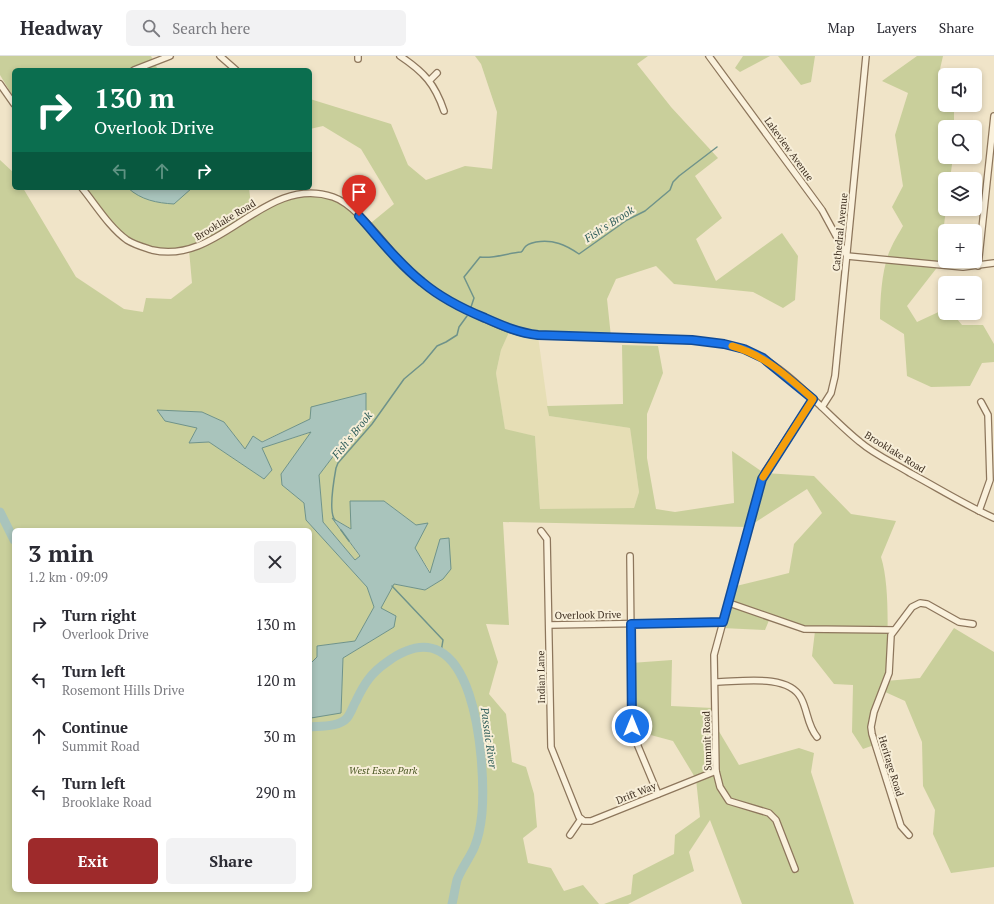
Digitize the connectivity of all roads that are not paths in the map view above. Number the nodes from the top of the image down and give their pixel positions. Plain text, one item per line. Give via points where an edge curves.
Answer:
1 (170, 56) edge
2 (220, 56) edge
3 (400, 56) edge
4 (709, 56) edge
5 (866, 56) edge
6 (139, 68) edge
7 (234, 68) edge
8 (437, 73) dead end
9 (430, 80) junction
10 (0, 84) edge
11 (12, 101) edge
12 (444, 111) dead end
13 (994, 116) edge
14 (84, 190) edge
15 (982, 228) edge
16 (847, 256) junction
17 (994, 263) edge
18 (938, 265) edge
19 (982, 265) edge
20 (813, 399) junction
21 (981, 402) dead end
22 (822, 407) junction
23 (980, 511) junction
24 (994, 518) edge
25 (541, 531) dead end
26 (630, 556) dead end
27 (729, 603) junction
28 (723, 622) junction
29 (631, 624) junction
30 (973, 624) dead end
31 (549, 625) junction
32 (894, 630) junction
33 (715, 682) junction
34 (818, 737) dead end
35 (716, 771) junction
36 (658, 794) junction
37 (581, 819) junction
38 (570, 835) dead end
39 (909, 835) dead end
40 (795, 869) dead end

1 - 6 street
2 - 7 street
3 - 9 street
4 - 16 street, Lakeview Avenue via 822,210
5 - 16 street, Cathedral Avenue
8 - 9 street
9 - 12 street
10 - 11 street
13 - 15 street
14 - 20 street, Brooklake Road via 114,228 126,238 138,245 165,252 186,251 203,245 282,199 310,194 337,198 350,207 421,282 454,303 498,324 515,331 538,335 692,340 744,349 763,358
16 - 18 street
16 - 22 street, Cathedral Avenue via 834,382 831,393
17 - 19 street
20 - 22 street, Brooklake Road
20 - 27 street via 762,479
21 - 23 street via 988,415 990,480
22 - 23 street, Brooklake Road via 865,446
23 - 24 street, Brooklake Road
25 - 31 street, Indian Lane via 547,539
26 - 29 street
27 - 28 street, Summit Road
27 - 32 street via 804,629
28 - 29 street, Overlook Drive
28 - 33 street, Summit Road via 714,655
29 - 31 street, Overlook Drive
29 - 36 street via 633,733
30 - 32 street, Heritage Road via 959,622 927,604 920,603 912,607
31 - 37 street, Indian Lane via 551,747
32 - 39 street, Heritage Road via 890,641 890,673 874,712 872,734 901,826
33 - 34 street via 778,681 789,685 802,698 810,726
33 - 35 street, Summit Road
35 - 36 street, Drift Way
35 - 40 street, Summit Road via 720,787 729,801 769,813 776,820
36 - 37 street, Drift Way via 591,821
37 - 38 street

